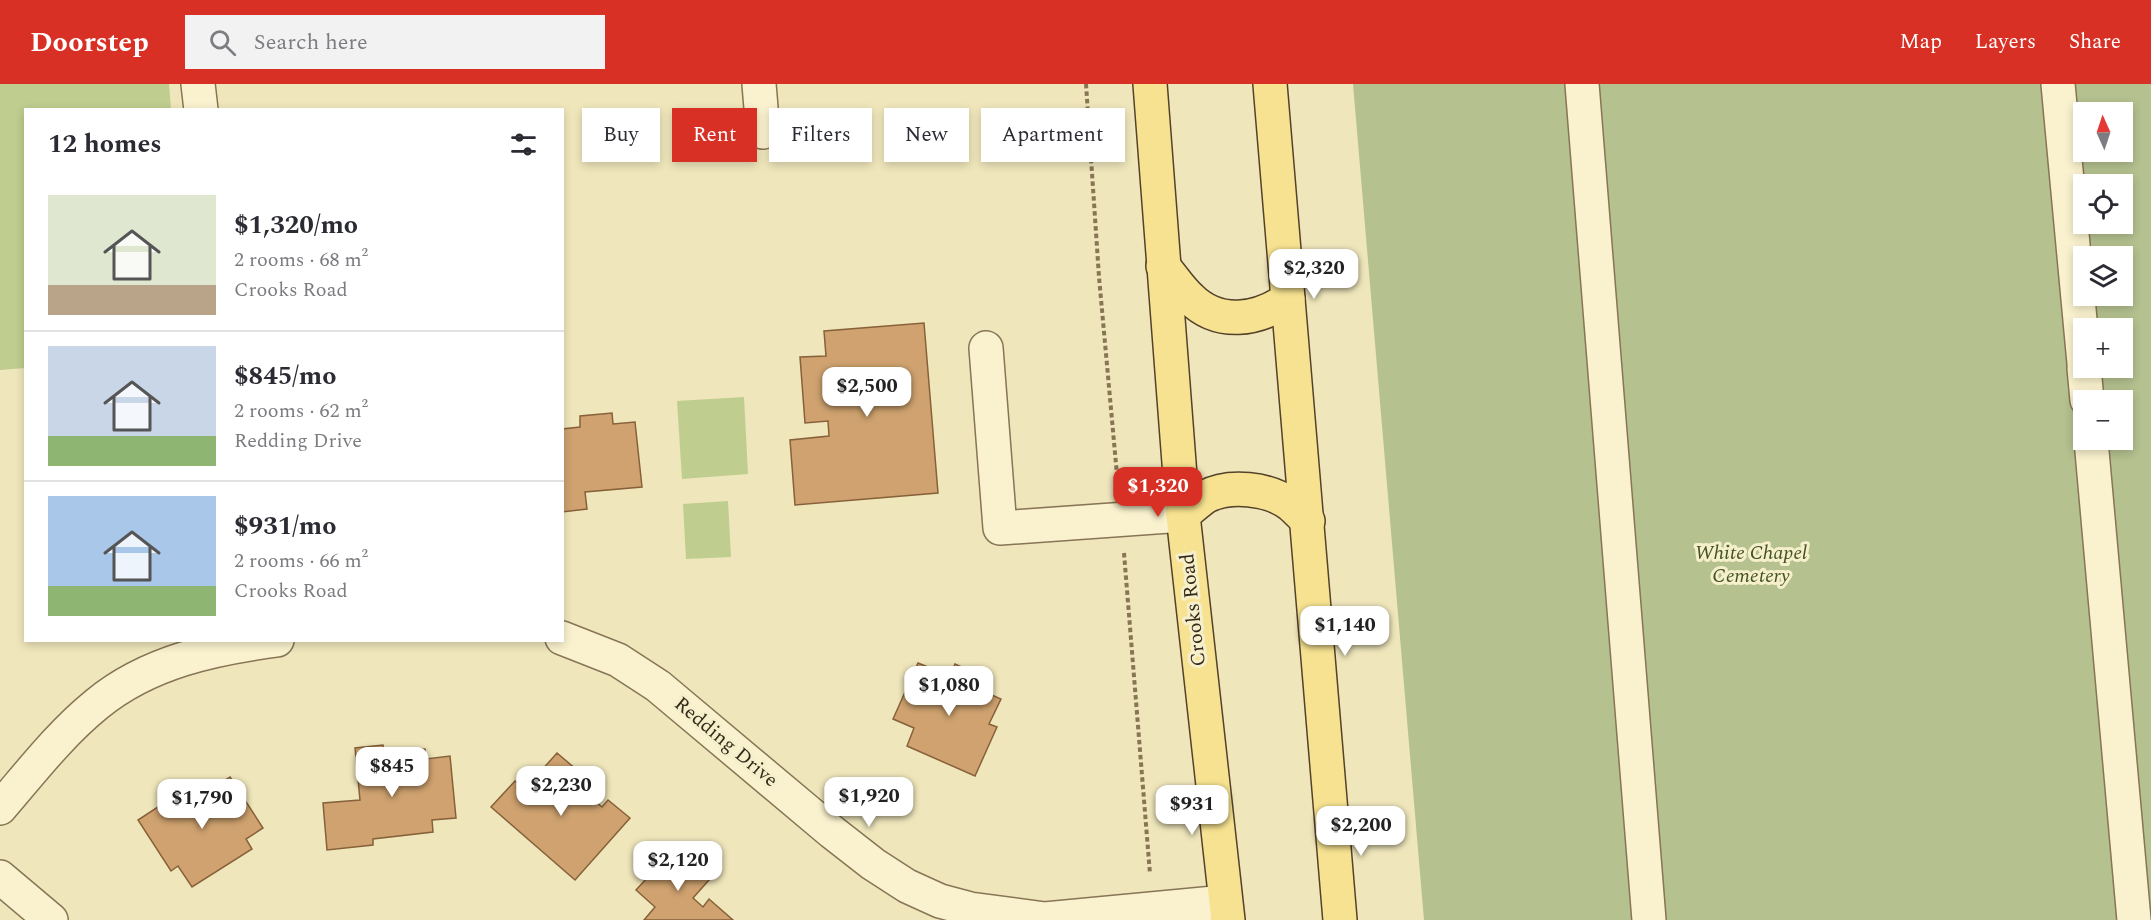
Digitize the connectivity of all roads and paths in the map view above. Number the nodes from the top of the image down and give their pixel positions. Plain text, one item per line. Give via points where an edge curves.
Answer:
1 (198, 84) edge
2 (759, 84) edge
3 (1086, 84) edge
4 (1150, 84) edge
5 (1270, 84) edge
6 (1582, 84) edge
7 (2058, 84) edge
8 (201, 108) edge
9 (763, 132) dead end
10 (1163, 266) junction
11 (1288, 299) junction
12 (2080, 318) edge
13 (986, 348) dead end
14 (2092, 450) edge
15 (1119, 497) dead end
16 (1183, 515) junction
17 (1308, 521) junction
18 (1124, 549) dead end
19 (564, 639) edge
20 (264, 642) edge
21 (0, 808) edge
22 (0, 877) edge
23 (1151, 883) dead end
24 (1226, 911) edge
25 (51, 920) edge
26 (1340, 920) edge
27 (1649, 920) edge
28 (2134, 920) edge

1 - 8 street
2 - 9 street
3 - 15 path
4 - 10 main road, Crooks Road
5 - 11 main road
6 - 27 street
7 - 12 street
10 - 11 main road via 1190,298 1217,315 1254,316
10 - 16 main road, Crooks Road
11 - 17 main road
13 - 16 street via 1000,528
14 - 28 street
16 - 17 main road via 1206,497 1225,490 1246,490 1290,504
16 - 24 main road, Crooks Road
17 - 26 main road
18 - 23 path
19 - 24 street, Redding Drive via 618,660 658,686 865,858 907,886 940,900 970,909 1045,919
20 - 21 street via 189,656 122,687 63,735
22 - 25 street

